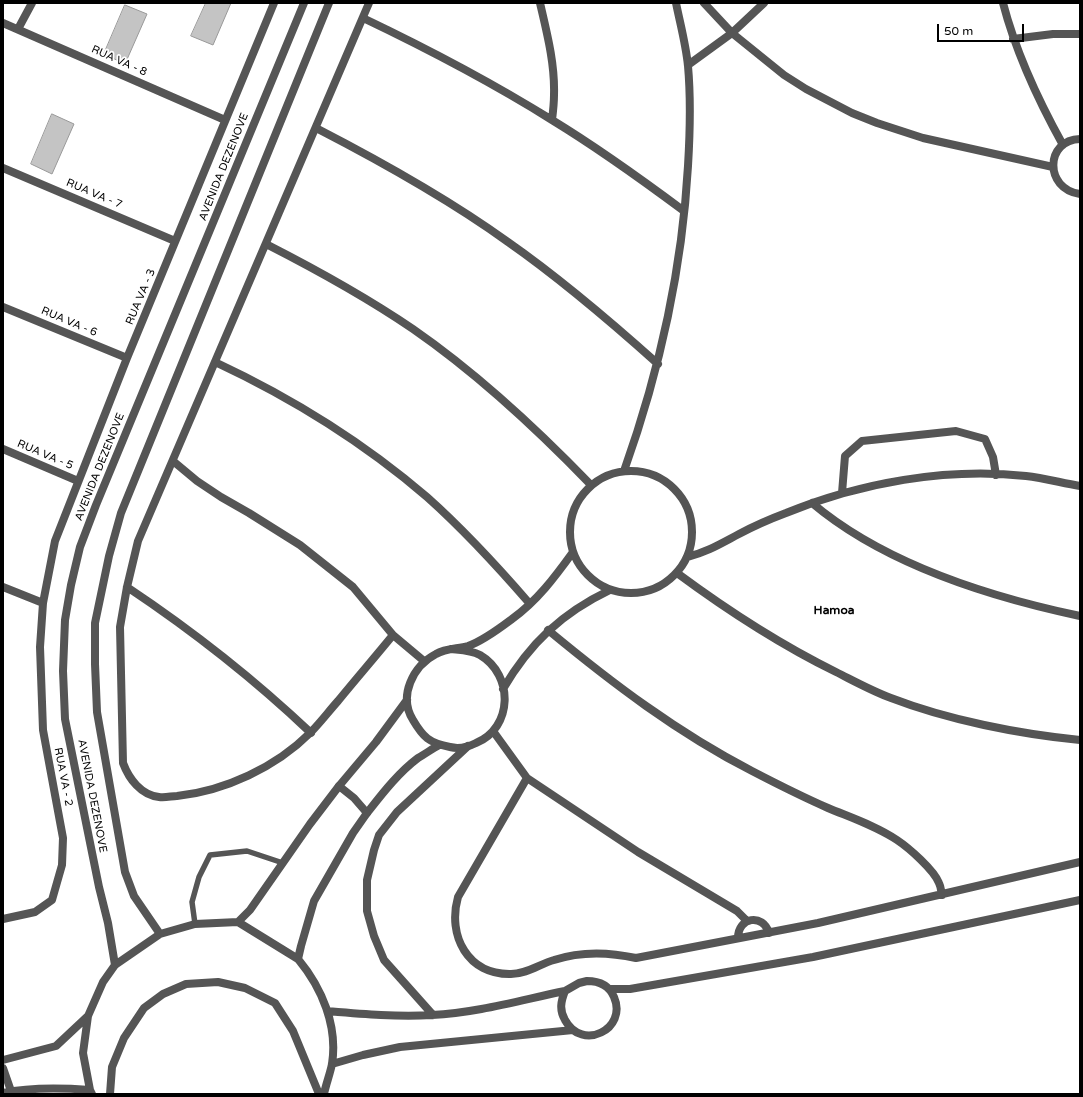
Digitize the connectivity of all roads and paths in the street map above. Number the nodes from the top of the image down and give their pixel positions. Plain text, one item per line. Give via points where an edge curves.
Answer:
1 (32, 3) edge
2 (274, 3) edge
3 (304, 3) edge
4 (329, 3) edge
5 (369, 3) edge
6 (540, 3) edge
7 (676, 3) edge
8 (704, 3) edge
9 (764, 3) edge
10 (1002, 3) edge
11 (363, 18) junction
12 (3, 23) edge
13 (18, 29) junction
14 (732, 33) junction
15 (1080, 34) edge
16 (1014, 39) junction
17 (688, 65) junction
18 (225, 120) junction
19 (552, 120) junction
20 (316, 128) junction
21 (1080, 139) edge
22 (1063, 145) junction
23 (1053, 167) junction
24 (3, 168) edge
25 (1080, 194) edge
26 (684, 211) junction
27 (175, 241) junction
28 (266, 244) junction
29 (3, 307) edge
30 (127, 358) junction
31 (215, 362) junction
32 (658, 364) junction
33 (3, 449) edge
34 (173, 461) junction
35 (624, 471) junction
36 (996, 475) junction
37 (78, 481) junction
38 (591, 485) junction
39 (1080, 486) edge
40 (842, 493) junction
41 (812, 503) junction
42 (573, 552) junction
43 (686, 557) junction
44 (676, 573) junction
45 (3, 587) edge
46 (127, 587) junction
47 (610, 590) junction
48 (43, 603) junction
49 (530, 604) junction
50 (1080, 616) edge
51 (548, 630) junction
52 (393, 635) junction
53 (451, 649) junction
54 (424, 660) junction
55 (505, 690) junction
56 (407, 700) junction
57 (493, 731) junction
58 (311, 733) junction
59 (1080, 740) edge
60 (439, 745) junction
61 (468, 746) junction
62 (527, 778) junction
63 (339, 786) junction
64 (367, 813) junction
65 (1080, 862) edge
66 (283, 863) junction
67 (942, 895) junction
68 (1080, 900) edge
69 (3, 919) edge
70 (747, 921) junction
71 (238, 922) junction
72 (195, 924) junction
73 (770, 933) junction
74 (160, 934) junction
75 (738, 938) junction
76 (298, 959) junction
77 (115, 965) junction
78 (609, 989) junction
79 (565, 991) junction
80 (328, 1011) junction
81 (433, 1015) junction
82 (88, 1016) junction
83 (573, 1030) junction
84 (3, 1060) edge
85 (332, 1064) junction
86 (3, 1068) edge
87 (7, 1092) edge
88 (91, 1092) edge
89 (110, 1094) edge
90 (319, 1094) edge
91 (324, 1094) edge

1 - 13 street
2 - 18 street, RUA VA - 3
3 - 77 street, AVENIDA DEZENOVE via 96,505 80,546 70,585 62,671 66,719
4 - 74 street, AVENIDA DEZENOVE via 122,513 109,556 95,623 97,712 125,872 134,896
5 - 11 street
6 - 19 street via 553,70
7 - 17 street
8 - 14 street
9 - 14 street
10 - 16 street
11 - 19 street via 459,66
11 - 20 street
12 - 13 street, RUA VA - 8
13 - 18 street, RUA VA - 8
14 - 17 street
14 - 23 street via 784,75 852,114 924,138
15 - 16 street
16 - 22 street via 1036,93
17 - 26 street via 689,149
18 - 27 street, RUA VA - 3
19 - 26 street via 610,157
20 - 28 street
20 - 32 street via 406,176 468,214 585,300
21 - 22 street via 1070,140
22 - 23 street via 1057,151
23 - 25 street via 1058,182 1071,192
24 - 27 street, RUA VA - 7
26 - 32 street via 676,280
27 - 30 street, RUA VA - 3
28 - 31 street
28 - 38 street via 342,284 448,355 521,416
29 - 30 street, RUA VA - 6
30 - 37 street, RUA VA - 3
31 - 34 street
31 - 49 street via 310,412 399,474 476,544
32 - 35 street
33 - 37 street, RUA VA - 5
34 - 46 street via 138,541
34 - 52 street via 221,497 300,545 353,587
35 - 38 street via 606,475
35 - 43 street via 643,472 660,478 674,489 685,504 691,521 691,539
36 - 39 street via 1027,476
36 - 40 street via 934,477
36 - 40 street via 986,439 956,431 862,441 845,456
37 - 48 street, RUA VA - 3 via 55,541
38 - 42 street via 579,499 572,516 569,534
40 - 41 street
41 - 43 street via 762,523 714,548
41 - 50 street via 851,532 904,560 983,590
42 - 47 street via 581,568 594,581
42 - 49 street
43 - 44 street
44 - 47 street via 663,584 646,592 628,594
44 - 59 street via 716,602 782,643 835,672 891,698 1000,728
45 - 48 street
46 - 58 street via 213,648
46 - 58 street via 120,627 124,763 130,778 140,789 160,797 218,787 268,765
47 - 51 street via 577,607
48 - 69 street, RUA VA - 2 via 40,647 43,730 63,838 62,865 52,900 35,912
49 - 53 street via 498,629 469,646
51 - 55 street via 523,657 503,689
51 - 67 street via 612,682 714,750 790,790 870,825 898,841 931,871 939,882
52 - 54 street
52 - 58 street
53 - 54 street
53 - 55 street via 466,650 480,655 492,664
54 - 56 street via 409,685
55 - 57 street via 501,719
56 - 60 street via 409,715 421,733 430,742
56 - 63 street
57 - 61 street via 482,741
57 - 62 street
60 - 61 street via 454,748
60 - 64 street via 417,759 397,777
61 - 81 street via 387,824 379,835 367,880 367,911 384,960
62 - 70 street via 638,852 737,911
62 - 75 street via 458,897 455,907 454,926 457,936 466,953 479,965 498,973 519,974 555,959 570,956 598,953 636,958
63 - 64 street
63 - 66 street
64 - 76 street via 314,901
65 - 67 street
66 - 71 street via 250,910
66 - 72 lane via 247,851 210,855 192,902
67 - 73 street
68 - 78 street via 813,957 630,989
70 - 73 street via 761,921
70 - 75 street via 741,926
71 - 72 street
71 - 76 street
72 - 74 street
73 - 75 street
74 - 77 street
76 - 80 street via 305,967
77 - 82 street via 103,982
78 - 79 street via 599,983 587,981
78 - 83 street via 614,996 617,1012 610,1026 604,1032 588,1036
79 - 81 street via 479,1010
79 - 83 street via 561,1000 561,1011 567,1025
80 - 81 street via 395,1016
80 - 85 street via 332,1036
82 - 84 street via 56,1046
82 - 88 street via 84,1053
83 - 85 street via 400,1047
85 - 91 street
86 - 87 street
87 - 88 street via 69,1088
89 - 90 street via 115,1060 124,1038 144,1008 163,994 186,984 218,982 246,988 275,1002 293,1031

